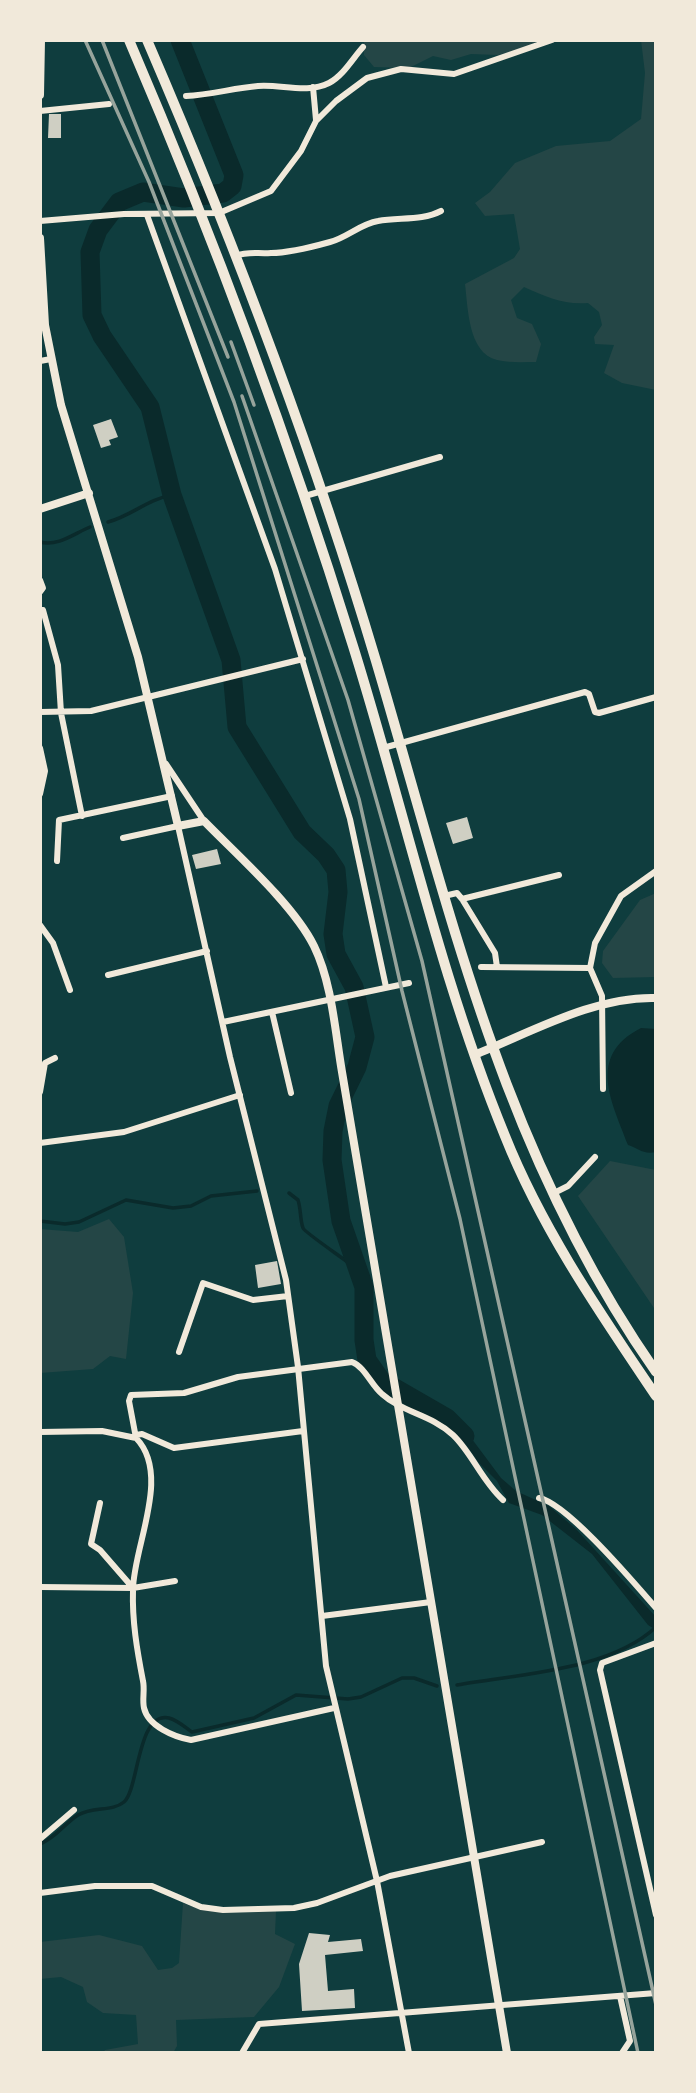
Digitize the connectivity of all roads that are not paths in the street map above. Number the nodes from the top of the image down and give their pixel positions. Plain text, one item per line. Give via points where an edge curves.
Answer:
1 (41, 40) edge
2 (129, 40) edge
3 (147, 40) edge
4 (552, 40) edge
5 (363, 47) dead end
6 (313, 87) junction
7 (40, 94) edge
8 (186, 96) dead end
9 (109, 104) dead end
10 (40, 111) edge
11 (316, 121) junction
12 (199, 209) junction
13 (441, 211) dead end
14 (219, 213) junction
15 (147, 215) junction
16 (40, 221) edge
17 (40, 238) edge
18 (235, 256) junction
19 (51, 359) junction
20 (40, 360) edge
21 (440, 457) dead end
22 (321, 489) junction
23 (89, 493) junction
24 (304, 496) junction
25 (40, 509) edge
26 (40, 580) edge
27 (40, 592) edge
28 (43, 610) dead end
29 (303, 659) junction
30 (148, 697) junction
31 (656, 697) edge
32 (40, 712) edge
33 (61, 713) junction
34 (399, 744) junction
35 (40, 748) edge
36 (383, 748) junction
37 (163, 760) junction
38 (40, 794) edge
39 (172, 796) junction
40 (82, 816) junction
41 (204, 821) junction
42 (178, 826) junction
43 (123, 838) dead end
44 (57, 861) dead end
45 (656, 871) edge
46 (559, 875) dead end
47 (444, 896) junction
48 (461, 900) junction
49 (40, 925) edge
50 (207, 951) junction
51 (481, 967) dead end
52 (497, 967) junction
53 (590, 968) junction
54 (108, 975) dead end
55 (409, 983) dead end
56 (386, 987) junction
57 (70, 989) dead end
58 (656, 998) edge
59 (329, 999) junction
60 (602, 1006) junction
61 (272, 1012) junction
62 (223, 1022) junction
63 (491, 1049) junction
64 (474, 1055) junction
65 (55, 1058) dead end
66 (603, 1089) dead end
67 (40, 1093) edge
68 (291, 1093) dead end
69 (240, 1095) junction
70 (40, 1143) edge
71 (596, 1157) dead end
72 (551, 1194) junction
73 (288, 1296) junction
74 (179, 1352) dead end
75 (298, 1367) junction
76 (656, 1372) edge
77 (656, 1396) edge
78 (397, 1401) junction
79 (303, 1431) junction
80 (40, 1432) edge
81 (136, 1437) junction
82 (539, 1498) dead end
83 (503, 1500) dead end
84 (100, 1503) dead end
85 (174, 1581) dead end
86 (40, 1587) edge
87 (133, 1588) junction
88 (431, 1602) junction
89 (656, 1608) edge
90 (322, 1616) junction
91 (656, 1643) edge
92 (334, 1708) junction
93 (74, 1810) dead end
94 (40, 1839) edge
95 (542, 1842) dead end
96 (474, 1856) junction
97 (377, 1881) junction
98 (40, 1893) edge
99 (656, 1915) edge
100 (656, 1993) edge
101 (621, 1996) junction
102 (499, 2004) junction
103 (402, 2012) junction
104 (242, 2053) edge
105 (409, 2053) edge
106 (507, 2053) edge
107 (622, 2053) edge

1 - 7 street
2 - 12 highway
3 - 14 highway
4 - 11 street via 454,74 401,69 380,72 354,86
5 - 6 street via 339,75
6 - 8 street via 258,86
6 - 11 street
9 - 10 street
11 - 14 street via 301,151 271,191
12 - 14 street
12 - 15 street
12 - 24 highway
13 - 18 street via 422,218 370,222 331,242
14 - 18 highway
15 - 16 street
15 - 29 street via 222,415
17 - 19 street
18 - 22 highway
19 - 20 street
19 - 23 street
21 - 22 street
22 - 24 street
22 - 34 highway
23 - 25 street
23 - 30 street
24 - 36 highway
26 - 27 street
28 - 33 street via 58,665
29 - 30 street
29 - 56 street via 350,819
30 - 33 street
30 - 37 street
31 - 34 street via 599,713 585,692
32 - 33 street
33 - 40 street
34 - 36 street
34 - 47 highway
35 - 38 street via 46,771
36 - 64 highway
37 - 39 street
37 - 41 street
39 - 40 street
39 - 42 street
40 - 44 street via 58,820
41 - 42 street
41 - 59 street via 299,923 314,945
42 - 43 street
42 - 50 street
45 - 53 street via 621,896 596,943
46 - 48 street
47 - 48 street via 457,893
47 - 63 highway
48 - 52 street via 495,953
49 - 57 street via 53,943
50 - 54 street
50 - 62 street
51 - 52 street
52 - 53 street
53 - 60 street
55 - 56 street
56 - 59 street
58 - 60 street
59 - 61 street
59 - 78 street
60 - 63 street
60 - 66 street
61 - 62 street
61 - 68 street
62 - 69 street
63 - 64 street
63 - 72 highway
64 - 77 highway via 534,1200 564,1255
65 - 67 street via 45,1063
69 - 70 street via 124,1132
69 - 73 street
71 - 72 street via 568,1186
72 - 76 highway via 577,1246
73 - 74 street via 253,1300 203,1283
73 - 75 street
75 - 78 street via 352,1362 382,1394
75 - 79 street
75 - 81 street via 238,1377 184,1393 131,1395
78 - 83 street via 427,1415 455,1437
78 - 88 street
79 - 81 street via 174,1448 142,1434
79 - 90 street
80 - 81 street via 103,1431
81 - 87 street via 148,1461 151,1483
82 - 89 street via 593,1539
84 - 87 street via 91,1544
85 - 87 street
86 - 87 street
87 - 92 street via 144,1708 150,1719 177,1738 191,1740
88 - 90 street
88 - 96 street
90 - 92 street
91 - 99 street via 602,1663 600,1670
92 - 97 street
93 - 94 street
95 - 96 street
96 - 97 street
96 - 102 street
97 - 98 street via 311,1905 242,1910 201,1907 152,1886 95,1886
97 - 103 street
100 - 101 street
101 - 102 street
101 - 107 street via 630,2041
102 - 103 street
102 - 106 street
103 - 104 street via 259,2024
103 - 105 street

